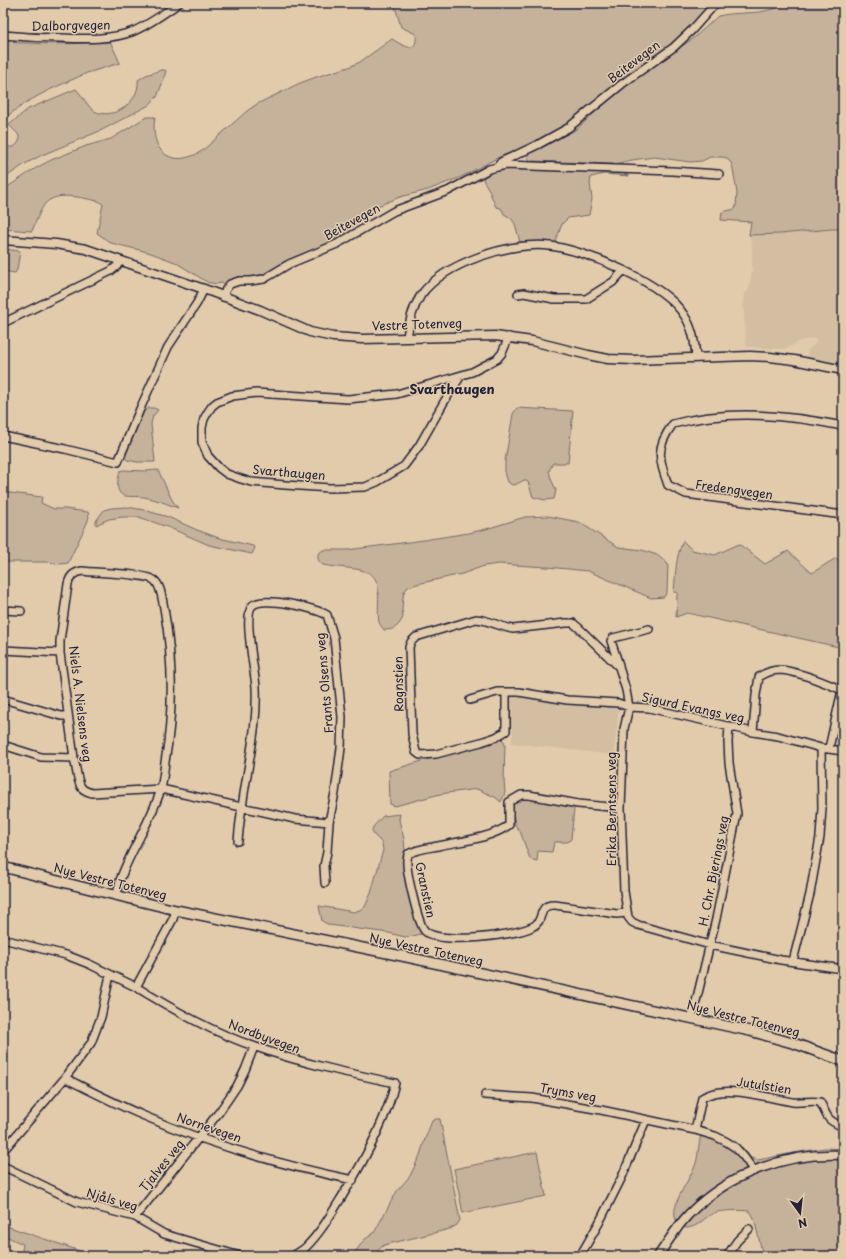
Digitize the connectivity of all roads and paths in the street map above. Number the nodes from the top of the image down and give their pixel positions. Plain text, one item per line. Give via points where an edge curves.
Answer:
1 (179, 3) edge
2 (716, 3) edge
3 (3, 35) edge
4 (497, 167) junction
5 (719, 174) dead end
6 (3, 240) edge
7 (120, 261) junction
8 (623, 271) junction
9 (204, 289) junction
10 (518, 294) dead end
11 (223, 297) junction
12 (3, 323) edge
13 (509, 337) junction
14 (406, 338) junction
15 (696, 358) junction
16 (843, 370) edge
17 (460, 377) junction
18 (843, 426) edge
19 (3, 436) edge
20 (843, 515) edge
21 (3, 610) edge
22 (21, 611) dead end
23 (649, 629) dead end
24 (3, 650) edge
25 (60, 653) junction
26 (619, 667) junction
27 (842, 690) edge
28 (506, 692) junction
29 (3, 699) edge
30 (470, 700) dead end
31 (629, 707) junction
32 (68, 716) junction
33 (729, 726) junction
34 (753, 732) junction
35 (3, 745) edge
36 (825, 748) junction
37 (843, 751) edge
38 (74, 758) junction
39 (161, 789) junction
40 (242, 807) junction
41 (621, 808) junction
42 (329, 822) junction
43 (238, 841) dead end
44 (3, 867) edge
45 (325, 883) dead end
46 (117, 896) junction
47 (176, 910) junction
48 (626, 912) junction
49 (3, 939) edge
50 (710, 945) junction
51 (793, 961) junction
52 (843, 969) edge
53 (110, 974) junction
54 (136, 986) junction
55 (692, 1018) junction
56 (254, 1047) junction
57 (843, 1061) edge
58 (65, 1078) junction
59 (485, 1095) dead end
60 (646, 1120) junction
61 (843, 1127) edge
62 (695, 1130) junction
63 (199, 1137) junction
64 (3, 1150) edge
65 (843, 1155) edge
66 (3, 1166) edge
67 (754, 1171) junction
68 (352, 1180) junction
69 (135, 1217) junction
70 (750, 1229) dead end
71 (240, 1256) edge
72 (293, 1256) edge
73 (580, 1256) edge
74 (658, 1256) edge
75 (727, 1256) edge

1 - 3 street, Dalborgvegen via 142,28 104,38
2 - 4 street, Beitevegen via 674,47 622,84 568,128 501,162
4 - 5 street, Beitevegen via 547,166
4 - 11 street, Beitevegen via 394,211 337,244 289,264 264,279 230,284
6 - 7 street, Vestre Totenveg via 73,246
7 - 9 street, Vestre Totenveg
7 - 12 street via 111,271
8 - 10 street via 613,282 586,299 554,299
8 - 14 street via 571,250 549,246 521,247 492,253 470,260 429,286 413,309
8 - 15 street via 654,287 681,310 692,330
9 - 11 street, Vestre Totenveg
9 - 19 street via 168,347 118,462
11 - 14 street, Vestre Totenveg via 322,335 346,338
13 - 14 street, Vestre Totenveg via 477,335
13 - 15 street, Vestre Totenveg via 608,359
13 - 17 street, Svarthaugen via 497,359
15 - 16 street, Vestre Totenveg via 770,357
17 - 17 street, Svarthaugen via 397,394 348,399 256,393 232,396 217,402 208,412 202,428 202,442 208,456 219,468 240,479 330,488 365,487 404,466 419,446
18 - 20 street, Fredengvegen via 753,415 706,418 673,424 664,436 660,450 661,465 668,485 686,494
21 - 22 street
23 - 26 street via 611,640
24 - 25 street
25 - 32 street, Niels A. Nielsens veg
25 - 39 street, Niels A. Nielsens veg via 68,584 74,573 82,571 137,576 158,583 171,659 170,737
26 - 28 street, Rognstien via 572,623 505,628 486,620 476,619 416,637 409,647 412,734 416,752 420,755 436,754 481,742 506,731
26 - 31 street
27 - 34 street, Sigurd Evangs veg via 786,671 764,673 759,677
27 - 36 street, Sigurd Evangs veg
28 - 30 street
28 - 31 street via 618,703
29 - 32 street
31 - 33 street, Sigurd Evangs veg via 649,708
31 - 41 street, Erika Berntsens veg via 624,729
32 - 38 street, Niels A. Nielsens veg
33 - 34 street, Sigurd Evangs veg
33 - 50 street, H. Chr. Bjerings veg via 729,763 737,814
34 - 36 street, Sigurd Evangs veg
35 - 38 street via 41,757
36 - 37 street, Sigurd Evangs veg
36 - 51 street via 820,837 811,888
38 - 39 street, Niels A. Nielsens veg via 81,787 85,791 102,793
39 - 40 street
39 - 46 street, Niels A. Nielsens veg via 121,877
40 - 42 street via 295,819
40 - 42 street, Frants Olsens veg via 255,732 256,687 249,613 252,605 259,602 282,603 321,611 327,615 334,638 342,717 341,748
40 - 43 street, Frants Olsens veg
41 - 48 street, Erika Berntsens veg
41 - 48 street, Granstien via 578,804 529,794 520,795 509,802 509,825 503,829 469,840 414,851 408,854 407,861 420,922 425,931 433,935 483,938 524,930 538,923 543,908 548,905 617,914
42 - 45 street via 324,866
44 - 46 main road, Nye Vestre Totenveg
46 - 47 main road, Nye Vestre Totenveg
47 - 54 street
47 - 55 main road, Nye Vestre Totenveg
48 - 50 street via 638,926
49 - 53 street, Nordbyvegen via 66,954
50 - 51 street
50 - 55 street, H. Chr. Bjerings veg
51 - 52 street
53 - 54 street, Nordbyvegen
53 - 58 street via 101,1017 90,1043
54 - 56 street, Nordbyvegen via 189,1017
55 - 57 main road, Nye Vestre Totenveg via 763,1034
56 - 63 street, Tjalves veg via 237,1086
56 - 68 street, Nordbyvegen via 312,1065 395,1083 367,1154
58 - 63 street, Nornevegen via 143,1115
58 - 64 street
59 - 60 street, Tryms veg via 532,1098
60 - 62 street, Tryms veg
60 - 73 street via 622,1177
61 - 62 street, Jutulstien via 827,1118 820,1102 793,1102 743,1092 728,1092 702,1098
62 - 67 street, Tryms veg via 715,1136 736,1148
63 - 68 street, Nornevegen via 288,1165
63 - 69 street, Tjalves veg
65 - 67 street via 794,1158
66 - 69 street, Njåls veg via 77,1202
67 - 74 street via 706,1198 688,1215
68 - 72 street via 329,1218 305,1248
69 - 71 street, Njåls veg via 164,1234
70 - 75 street via 737,1241

